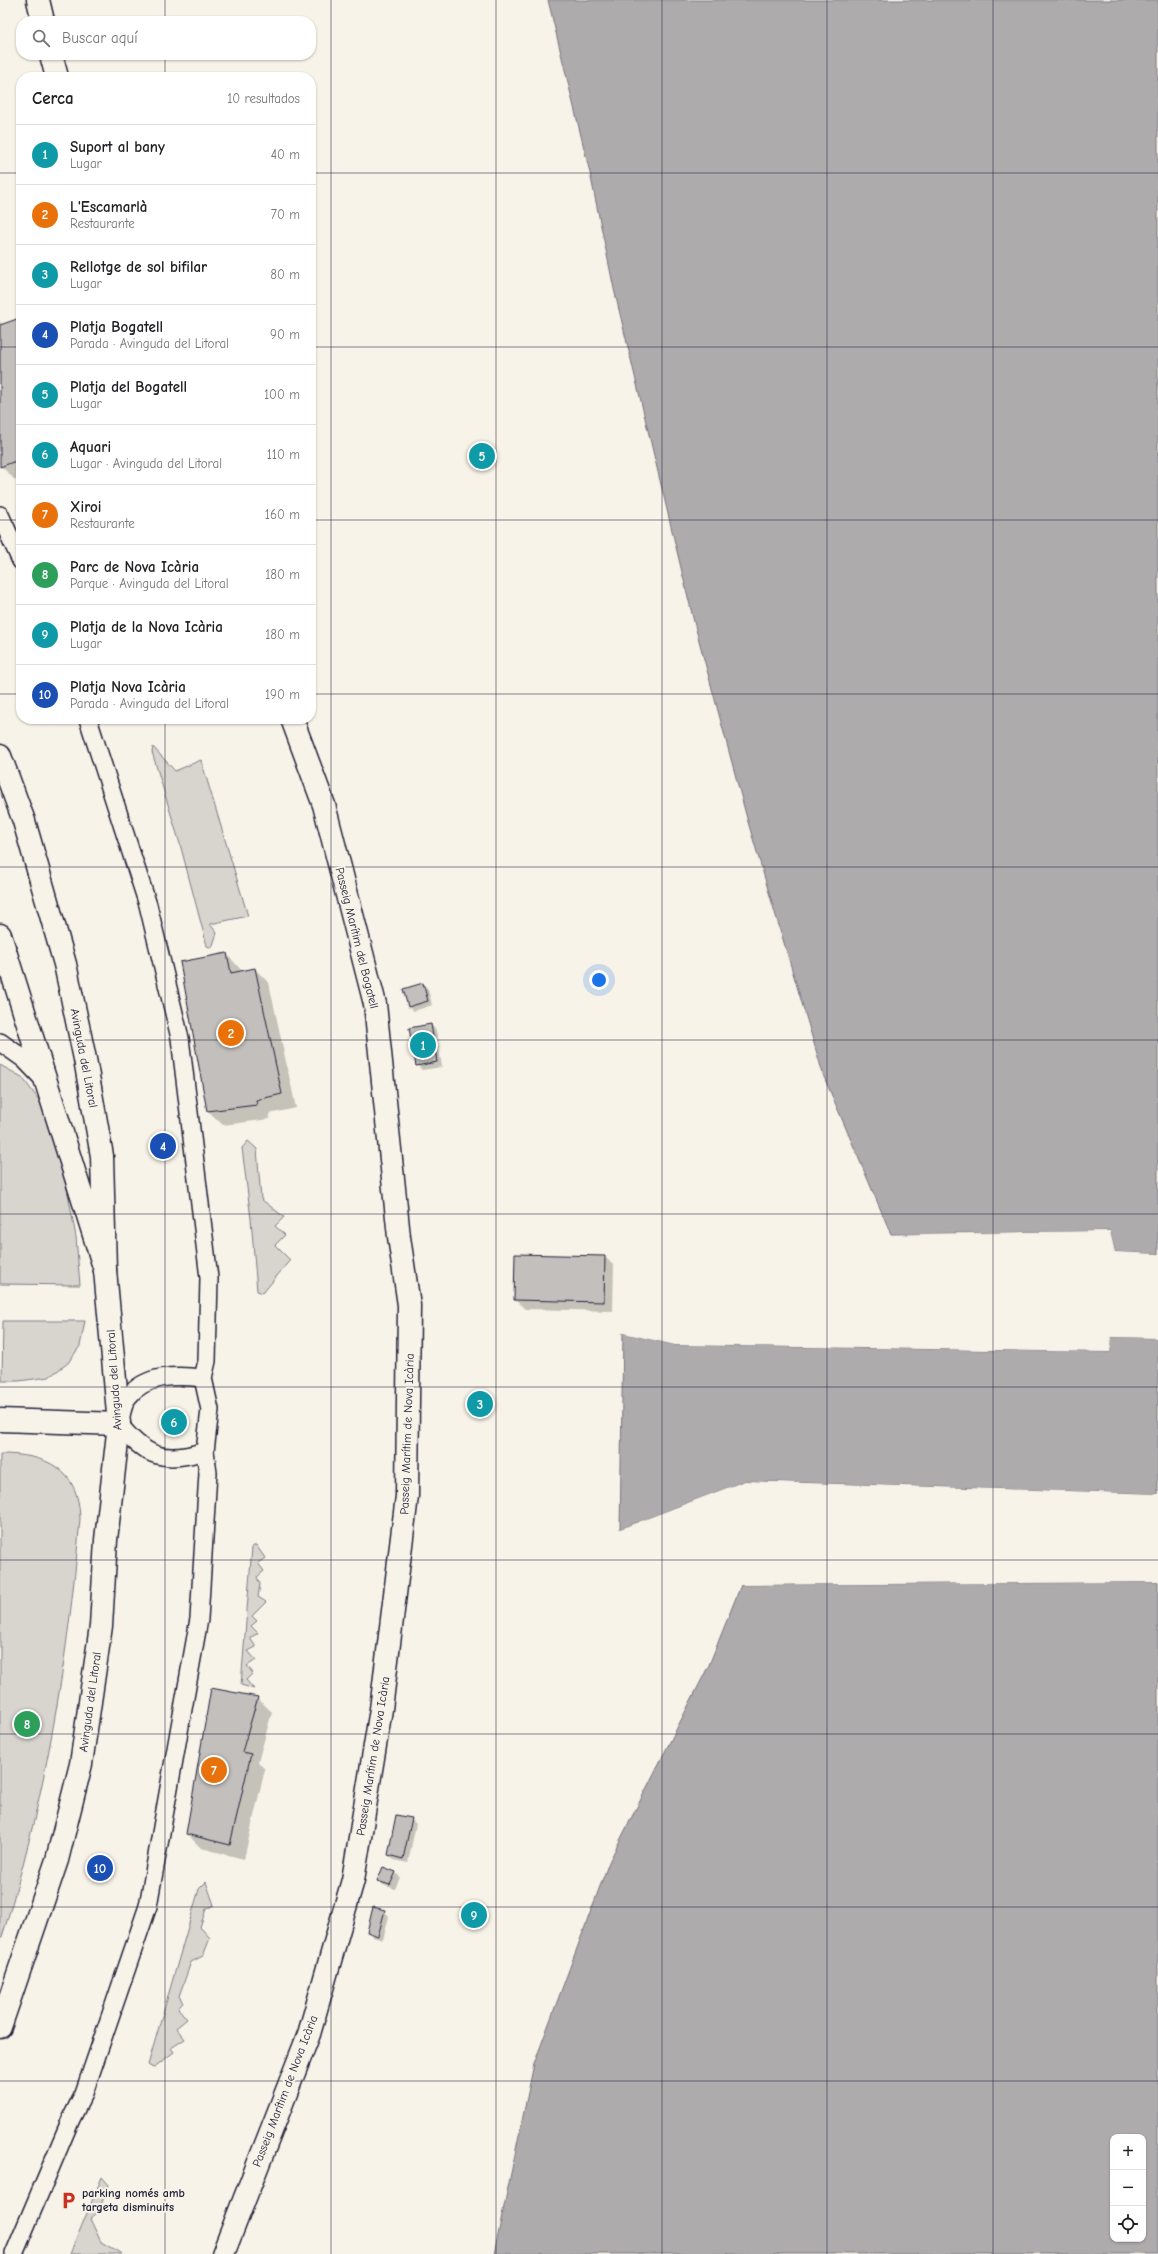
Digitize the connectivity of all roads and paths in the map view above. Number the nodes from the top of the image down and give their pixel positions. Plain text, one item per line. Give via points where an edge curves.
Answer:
1 (38, 0) edge
2 (42, 16) edge
3 (52, 60) edge
4 (56, 72) edge
5 (0, 515) edge
6 (16, 550) edge
7 (90, 724) edge
8 (294, 724) edge
9 (0, 756) edge
10 (0, 935) edge
11 (0, 1042) edge
12 (46, 1082) junction
13 (399, 1237) joint
14 (105, 1270) junction
15 (203, 1378) junction
16 (0, 1420) edge
17 (119, 1424) junction
18 (205, 1451) junction
19 (0, 2027) edge
20 (14, 2254) edge
21 (223, 2254) edge

1 - 2 main road
3 - 4 main road
5 - 6 lane
7 - 15 lane via 148,905 180,1038 209,1278 207,1361
8 - 13 main road, Passeig Marítim del Bogatell via 324,805 375,1004
9 - 14 main road, Avinguda del Litoral via 24,821 65,964 85,1059 102,1156
10 - 12 main road
11 - 12 lane via 24,1059
12 - 14 main road
13 - 21 main road, Passeig Marítim de Nova Icària via 409,1305 407,1496 381,1709 354,1873 309,2034
14 - 17 main road, Avinguda del Litoral
15 - 17 lane via 180,1376 146,1381 127,1398
15 - 18 lane via 210,1410
16 - 17 main road
17 - 18 lane via 132,1441 150,1453 166,1457 186,1457
17 - 19 main road, Avinguda del Litoral via 106,1540 101,1626 81,1764 57,1860
18 - 20 lane via 208,1473 199,1619 148,1906 84,2093

